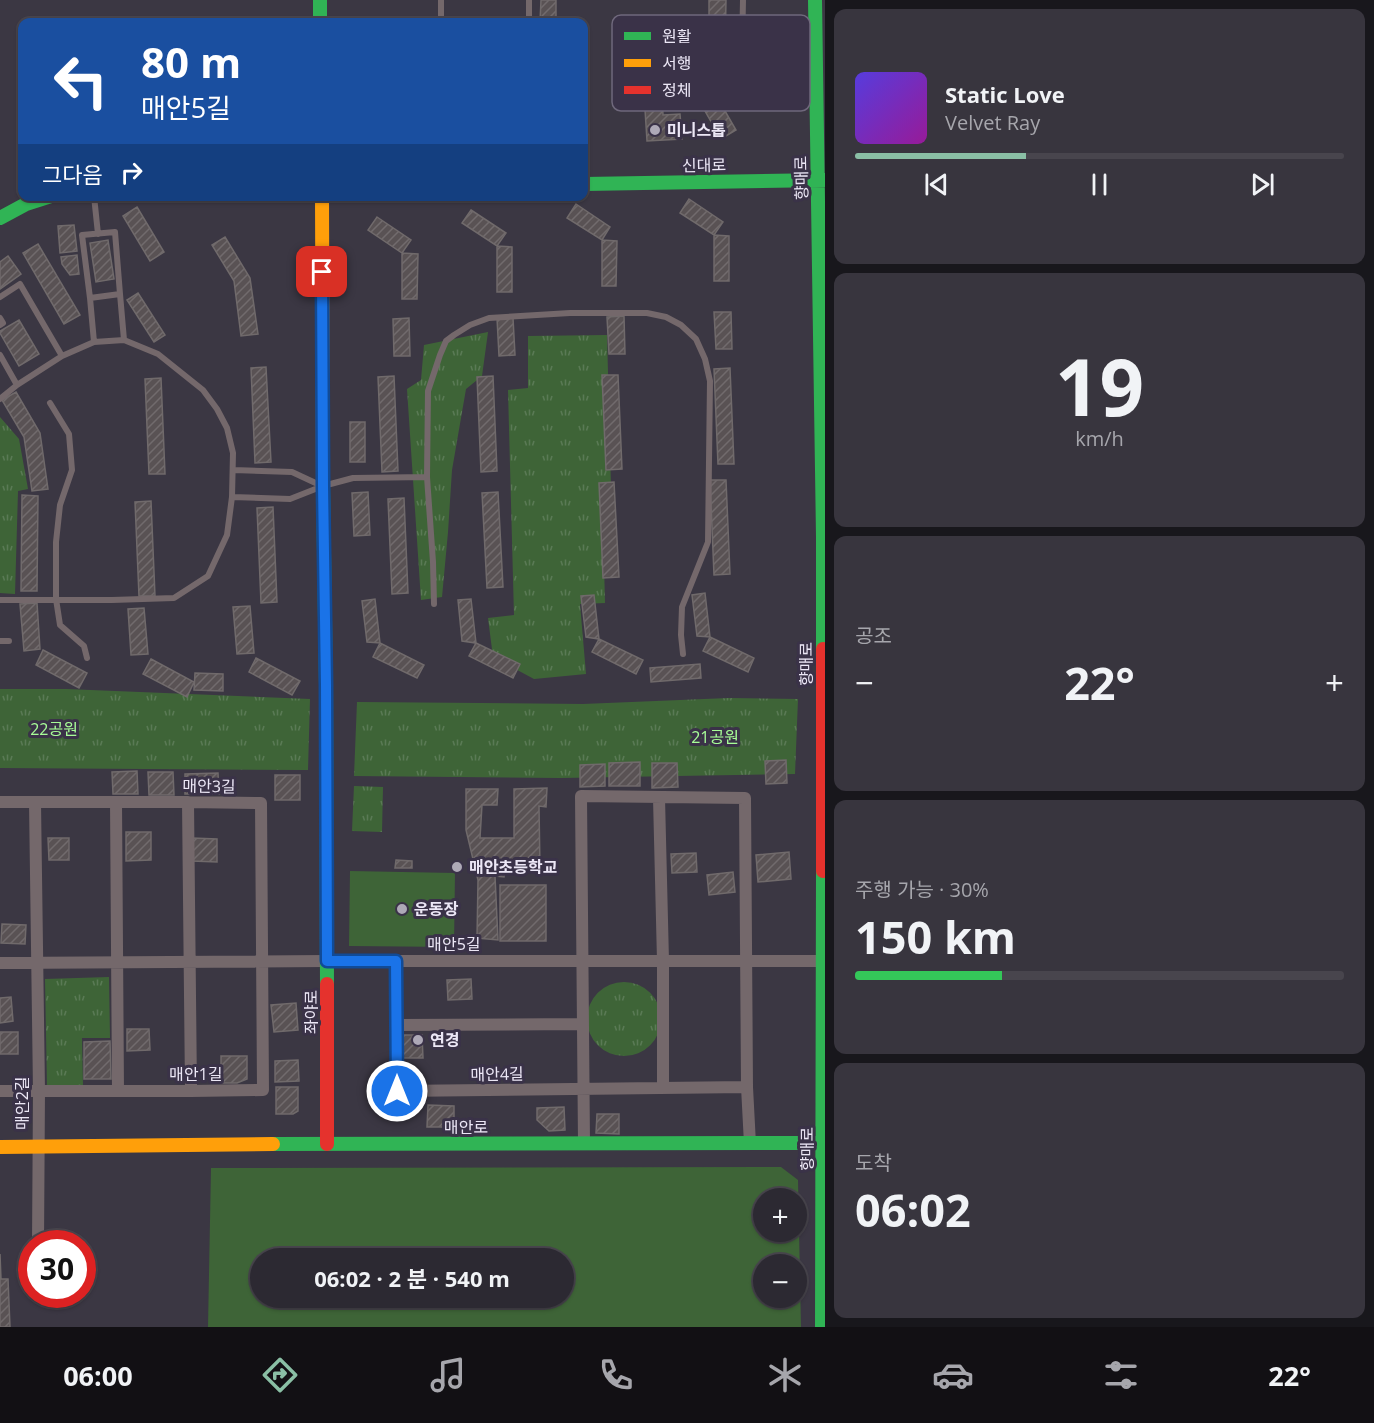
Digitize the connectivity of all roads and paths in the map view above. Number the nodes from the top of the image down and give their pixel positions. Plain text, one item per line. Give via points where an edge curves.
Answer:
1 (320, 0) edge
2 (441, 0) edge
3 (529, 0) edge
4 (742, 0) edge
5 (815, 0) edge
6 (742, 15) edge
7 (320, 18) edge
8 (441, 18) edge
9 (529, 18) edge
10 (821, 180) edge
11 (588, 184) edge
12 (35, 201) edge
13 (95, 201) edge
14 (322, 201) edge
15 (0, 218) edge
16 (98, 234) junction
17 (120, 294) junction
18 (0, 297) edge
19 (90, 298) junction
20 (0, 318) edge
21 (0, 325) edge
22 (124, 340) junction
23 (94, 342) junction
24 (0, 355) edge
25 (62, 356) junction
26 (17, 385) junction
27 (0, 399) edge
28 (50, 403) dead end
29 (233, 470) junction
30 (427, 477) junction
31 (323, 486) junction
32 (232, 497) junction
33 (824, 537) edge
34 (56, 599) junction
35 (0, 600) edge
36 (434, 604) dead end
37 (0, 641) edge
38 (9, 641) dead end
39 (683, 654) dead end
40 (87, 658) dead end
41 (659, 798) junction
42 (0, 802) edge
43 (35, 802) junction
44 (116, 802) junction
45 (188, 802) junction
46 (262, 961) junction
47 (327, 961) junction
48 (396, 961) junction
49 (582, 961) junction
50 (663, 961) junction
51 (746, 961) junction
52 (825, 961) edge
53 (117, 962) junction
54 (190, 962) junction
55 (0, 963) edge
56 (37, 963) junction
57 (582, 1024) junction
58 (397, 1025) junction
59 (747, 1087) junction
60 (663, 1088) junction
61 (583, 1089) junction
62 (118, 1090) junction
63 (0, 1091) edge
64 (39, 1091) junction
65 (191, 1091) junction
66 (584, 1143) junction
67 (824, 1143) edge
68 (327, 1144) junction
69 (750, 1144) junction
70 (0, 1147) edge
71 (38, 1147) junction
72 (38, 1230) edge
73 (822, 1327) edge

1 - 7 street
2 - 8 lane
3 - 9 lane
4 - 6 lane
5 - 10 street, 향매로
10 - 11 street, 신대로
10 - 33 street, 향매로
12 - 15 street
13 - 16 lane
14 - 31 street, 좌야로
16 - 17 lane via 115,232
16 - 19 lane via 82,235
17 - 19 lane
17 - 22 lane
18 - 25 lane via 20,284
19 - 23 lane
20 - 21 lane
22 - 23 lane
22 - 29 lane via 158,354 202,390 227,429
23 - 25 lane
24 - 26 lane
25 - 26 lane
26 - 27 lane
28 - 34 lane via 69,434 72,470 60,505
29 - 31 lane via 292,472
29 - 32 lane
30 - 31 lane via 353,478
30 - 36 lane
30 - 39 lane via 428,391 446,341 454,334 489,318 570,313 646,313 681,325 696,339 705,359 711,401 708,542 682,607
31 - 32 lane via 290,498
31 - 47 street, 좌야로
32 - 34 lane via 227,535 208,576 174,598
33 - 52 street, 향매로
34 - 35 lane
34 - 40 lane via 60,625 84,646
37 - 38 lane
41 - 49 street via 581,796
41 - 50 street
41 - 51 street via 745,798
42 - 43 street, 매안3길
43 - 44 street, 매안3길
43 - 56 street, 매안2길
44 - 45 street, 매안3길
44 - 53 street
45 - 46 street, 매안3길 via 261,804
45 - 54 street
46 - 47 street
46 - 54 street
46 - 65 street, 매안1길 via 263,1090
47 - 48 street, 매안5길
47 - 68 street, 좌야로
48 - 49 street, 매안5길
48 - 58 street, 매안4길
49 - 50 street, 매안5길
49 - 57 street
50 - 51 street, 매안5길
50 - 60 street
51 - 52 street, 매안5길
51 - 59 street
52 - 67 street, 향매로
53 - 54 street
53 - 56 street
53 - 62 street
54 - 65 street
55 - 56 street
56 - 64 street, 매안2길
57 - 58 street
57 - 61 street
58 - 61 street, 매안4길 via 397,1091
59 - 60 street, 매안4길
59 - 69 street
60 - 61 street, 매안4길
61 - 66 street
62 - 64 street, 매안1길
62 - 65 street, 매안1길
63 - 64 street, 매안1길
64 - 71 street, 매안2길
66 - 68 street, 매안로
66 - 69 street, 매안로
67 - 69 street, 매안로
67 - 73 street, 향매로
68 - 71 street, 매안로
70 - 71 street, 매안로
71 - 72 street, 매안2길

